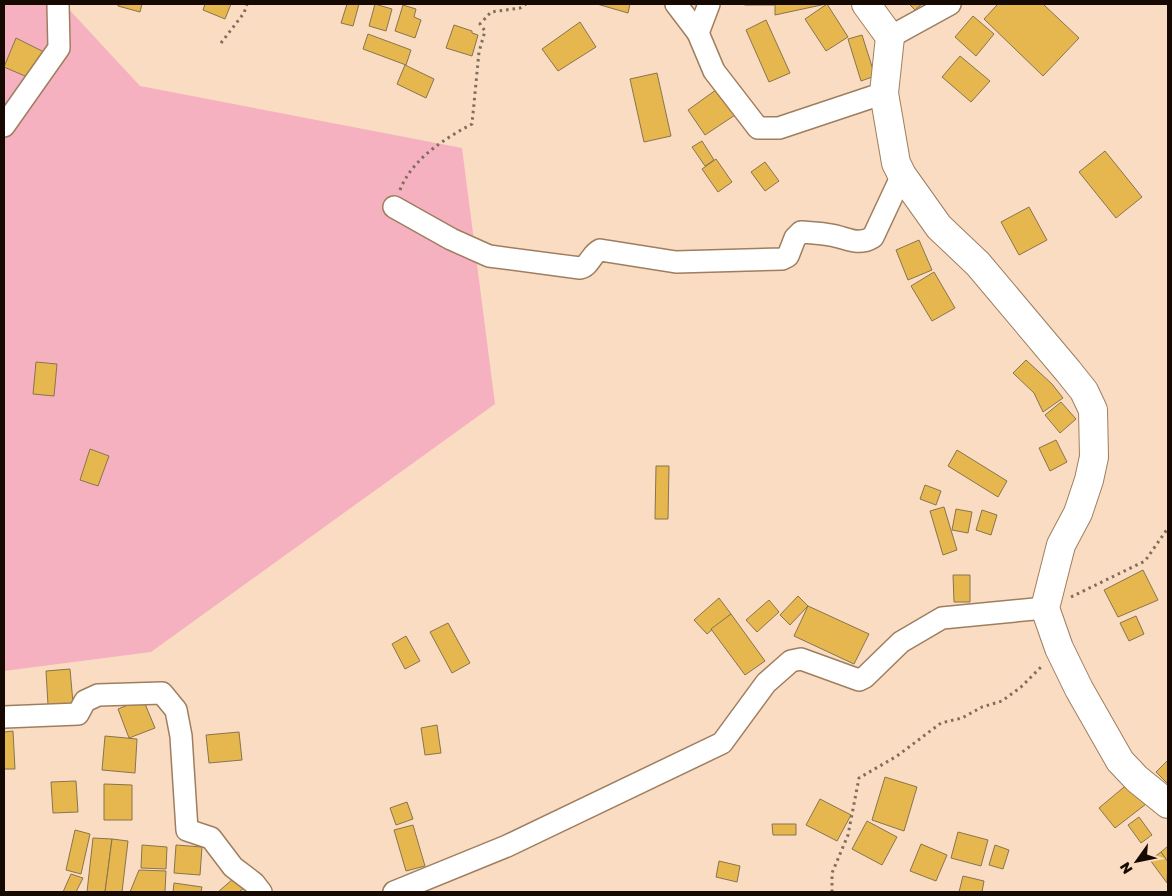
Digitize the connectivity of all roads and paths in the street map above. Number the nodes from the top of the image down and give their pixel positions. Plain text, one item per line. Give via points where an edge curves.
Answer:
1 (58, 4) edge
2 (247, 4) edge
3 (526, 4) edge
4 (676, 4) edge
5 (710, 4) edge
6 (866, 4) edge
7 (950, 4) edge
8 (698, 33) junction
9 (890, 37) junction
10 (221, 42) dead end
11 (884, 93) junction
12 (4, 126) edge
13 (902, 175) junction
14 (394, 207) joint
15 (1168, 528) edge
16 (1045, 608) junction
17 (1059, 648) junction
18 (4, 718) edge
19 (1168, 804) edge
20 (261, 892) edge
21 (394, 892) edge
22 (832, 892) edge

1 - 12 street via 59,48
2 - 10 path via 244,13
3 - 14 path via 520,8 491,12 480,24 484,31 472,124 421,158 403,181
4 - 8 street
5 - 8 street
6 - 9 street
7 - 9 street
8 - 11 street via 714,71 758,128 779,128
9 - 11 street
11 - 13 street via 896,164
13 - 14 street via 873,237 854,242 832,235 801,232 794,238 788,256 782,259 676,262 600,250 587,266 580,268 495,258 451,239
13 - 16 street via 939,227 978,264 1068,371 1084,391 1093,410 1094,457 1089,480 1078,513 1060,545
15 - 16 path via 1146,561
16 - 17 street
16 - 21 street via 942,618 901,642 860,680 801,659 791,661 766,682 722,743 507,846
17 - 19 street via 1120,761 1137,780
17 - 22 path via 1021,687 1002,701 941,723 897,756 859,778 848,835 832,873
18 - 20 street via 78,714 85,701 98,695 162,693 176,710 181,736 186,830 211,838 233,867

